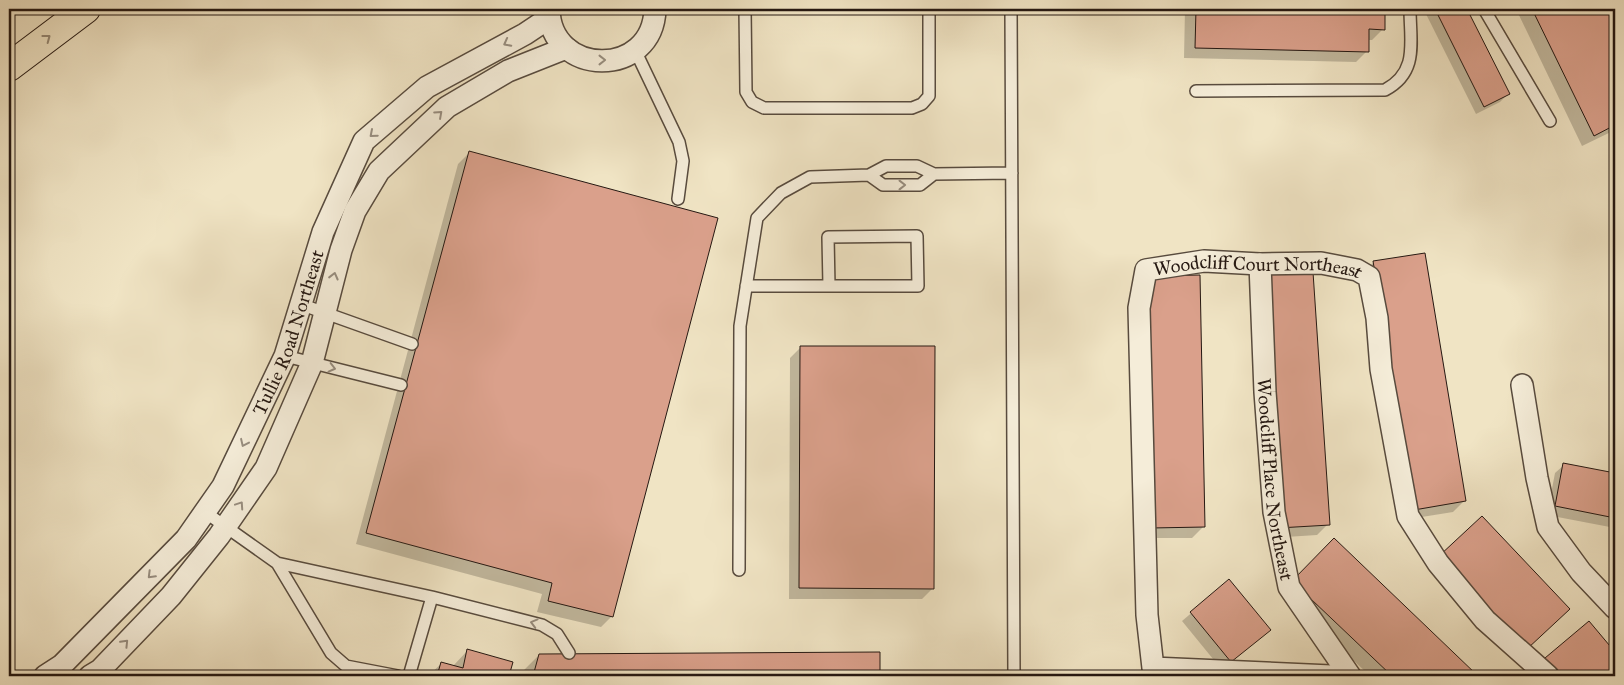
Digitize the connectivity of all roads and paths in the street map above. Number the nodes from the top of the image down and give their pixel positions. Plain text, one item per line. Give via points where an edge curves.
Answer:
1 (86, 9) edge
2 (655, 9) edge
3 (745, 9) edge
4 (929, 9) edge
5 (1011, 9) edge
6 (1410, 9) edge
7 (1484, 9) edge
8 (549, 13) edge
9 (566, 48) junction
10 (635, 50) junction
11 (9, 66) edge
12 (1196, 91) dead end
13 (1550, 121) dead end
14 (1012, 173) junction
15 (934, 174) junction
16 (869, 175) junction
17 (678, 199) dead end
18 (1260, 264) junction
19 (746, 286) junction
20 (829, 286) junction
21 (300, 304) junction
22 (325, 313) junction
23 (412, 344) dead end
24 (285, 356) junction
25 (312, 363) junction
26 (401, 385) dead end
27 (1522, 385) dead end
28 (205, 512) junction
29 (226, 527) junction
30 (277, 564) junction
31 (739, 570) dead end
32 (432, 597) junction
33 (1615, 608) edge
34 (569, 654) dead end
35 (45, 676) edge
36 (90, 676) edge
37 (398, 676) edge
38 (409, 676) edge
39 (1014, 676) edge
40 (1330, 676) edge
41 (1350, 676) edge
42 (1548, 676) edge

11 -> 1 highway
2 - 10 street via 655,20 648,36
3 - 4 lane via 746,92 752,102 764,108 912,108 922,104 929,96
5 - 14 lane
6 - 12 lane via 1411,62 1398,83 1385,90
7 - 13 lane
8 - 9 street via 555,34
8 -> 21 street, Tullie Road Northeast via 525,34 427,87 364,142 324,232
9 -> 10 street via 582,58 600,62 621,59
22 -> 9 street, Tullie Road Northeast via 355,211 380,171 447,107 508,72
10 - 17 lane via 679,142 683,161
14 - 15 lane
14 - 39 lane
15 - 16 lane via 917,166 886,166
16 -> 15 lane via 883,185 920,185
16 - 19 lane via 810,177 781,193 757,218
18 - 40 street, Woodcliff Court Northeast via 1204,261 1146,270 1139,308 1147,615 1153,668
18 - 41 street, Woodcliff Place Northeast via 1274,512 1289,587
18 - 42 street, Woodcliff Court Northeast via 1321,263 1357,270 1369,277 1378,318 1380,370 1408,516 1438,563 1485,620
19 - 20 lane
19 - 31 lane via 740,326
20 - 20 lane via 918,286 917,236 828,237
21 - 22 lane
21 - 24 street, Tullie Road Northeast
22 - 23 lane
22 - 25 street, Tullie Road Northeast
24 - 25 lane
24 -> 28 street, Tullie Road Northeast via 223,486
25 -> 26 lane
29 -> 25 street, Tullie Road Northeast via 266,468
27 - 33 street via 1548,527 1581,572
28 - 29 lane
28 -> 35 street, Tullie Road Northeast via 179,546 62,664
29 - 30 lane
36 -> 29 street, Tullie Road Northeast via 100,670 171,596
30 - 32 lane
30 - 37 lane via 331,653 346,666
34 -> 32 lane via 557,634 542,625
32 - 38 lane

